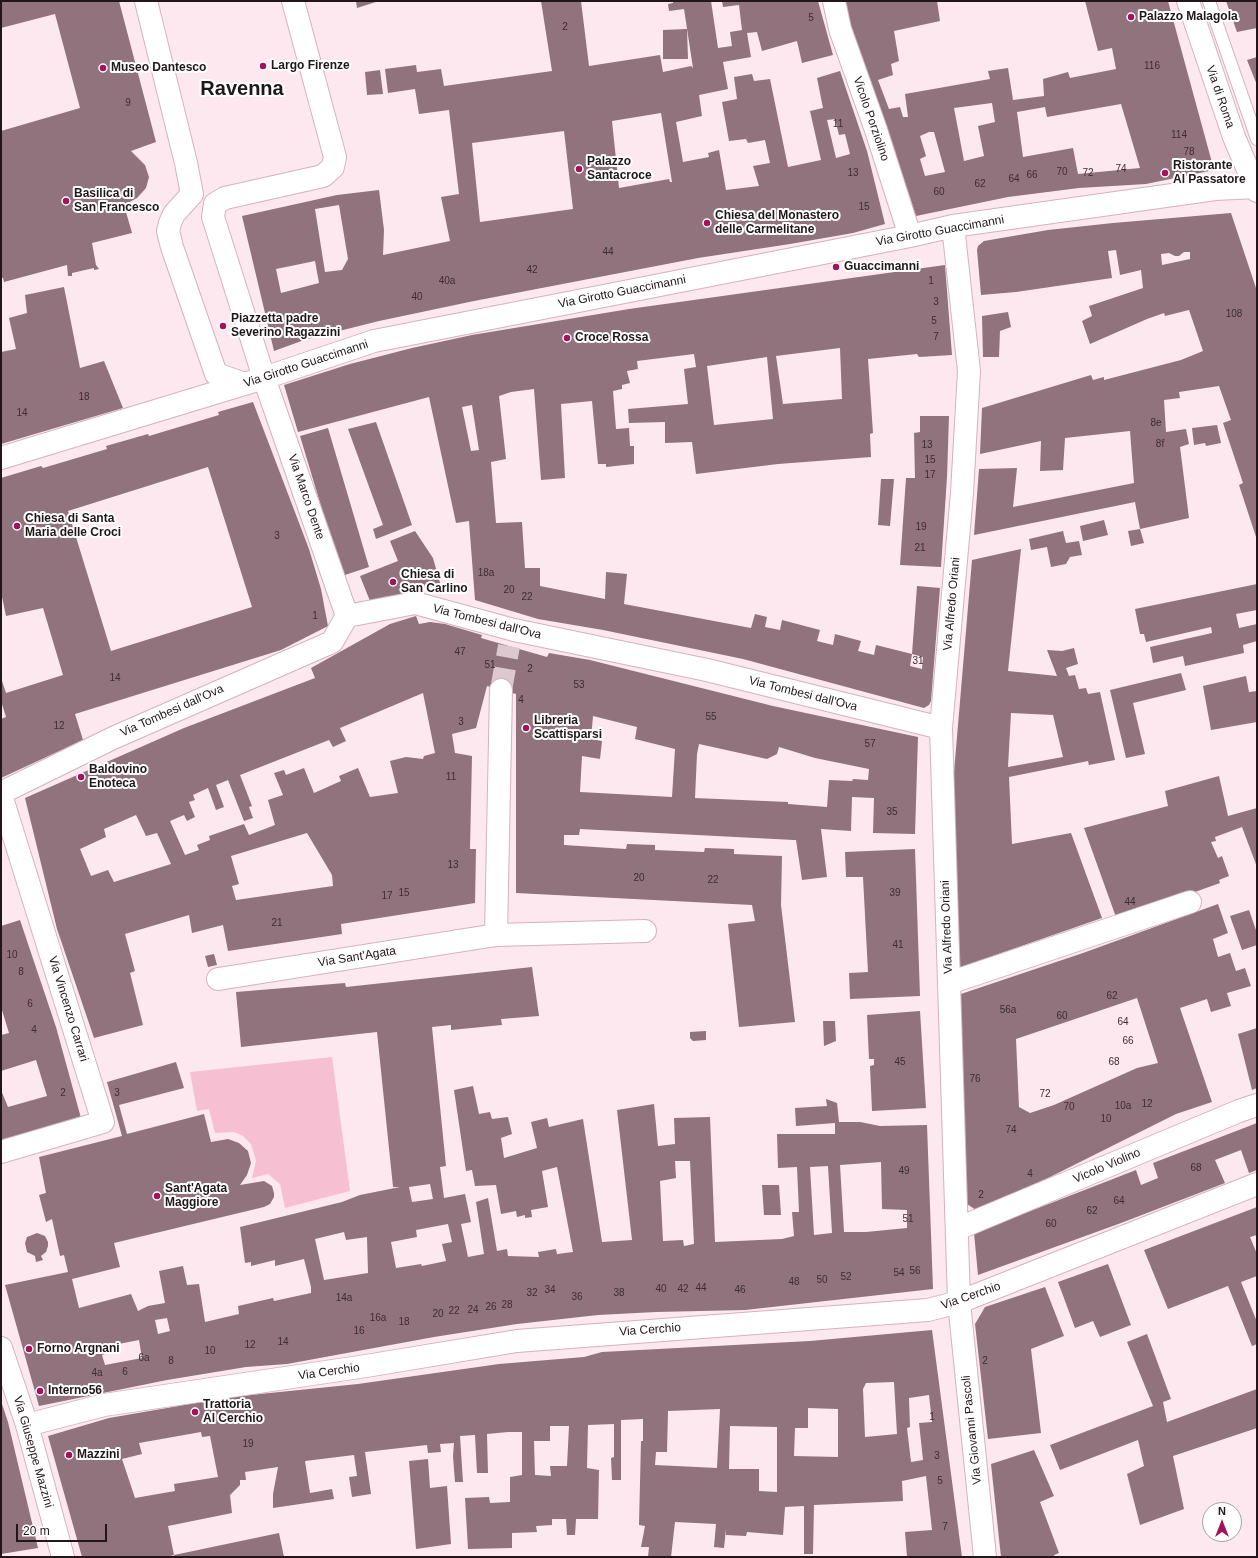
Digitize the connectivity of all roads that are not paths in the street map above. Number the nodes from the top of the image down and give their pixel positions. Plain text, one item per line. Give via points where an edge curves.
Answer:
1 (146, 1) edge
2 (293, 1) edge
3 (834, 1) edge
4 (1188, 1) edge
5 (1209, 1) edge
6 (1257, 139) edge
7 (1257, 189) edge
8 (192, 194) junction
9 (215, 204) junction
10 (953, 226) junction
11 (910, 236) junction
12 (254, 381) junction
13 (1, 458) edge
14 (347, 616) junction
15 (501, 690) tunnel mouth
16 (941, 728) junction
17 (1, 794) edge
18 (1190, 902) dead end
19 (645, 930) dead end
20 (496, 935) junction
21 (218, 979) dead end
22 (949, 983) junction
23 (1257, 1105) edge
24 (1, 1152) edge
25 (1257, 1184) edge
26 (957, 1229) junction
27 (959, 1302) junction
28 (1, 1348) edge
29 (27, 1425) junction
30 (63, 1557) edge
31 (985, 1557) edge

1 - 8 street
2 - 9 street via 334,157 333,167 323,176 225,198
3 - 11 street, Vicolo Porziolino via 840,29
4 - 7 street, Via di Roma via 1234,137
5 - 6 lane
7 - 10 street, Via Girotto Guaccimanni via 1215,189
8 - 9 street
8 - 12 street via 174,214 170,223 168,231 172,246 216,374
9 - 12 street, Via Marco Dente via 213,217
10 - 11 street, Via Girotto Guaccimanni
10 - 16 street, Via Alfredo Oriani via 969,371 961,500
11 - 12 street, Via Girotto Guaccimanni via 374,342
12 - 13 street, Via Girotto Guaccimanni
12 - 14 street, Via Marco Dente
14 - 16 street, Via Tombesi dall'Ova via 415,603 511,638 707,670
14 - 17 street, Via Tombesi dall'Ova via 332,642 113,738
15 - 20 street
16 - 22 street, Via Alfredo Oriani
17 - 24 street, Via Vincenzo Carrari via 103,1122
18 - 22 street, Via Alfredo Oriani
19 - 20 street, Via Sant'Agata
20 - 21 street, Via Sant'Agata
22 - 26 street, Via Alfredo Oriani
23 - 26 street, Vicolo Violino
25 - 27 street, Via Cerchio
26 - 27 street, Via Alfredo Oriani
27 - 29 street, Via Cerchio via 928,1310 517,1341 104,1405
27 - 31 street, Via Giovanni Pascoli
28 - 29 street, Via Giuseppe Mazzini
29 - 30 street, Via Giuseppe Mazzini

